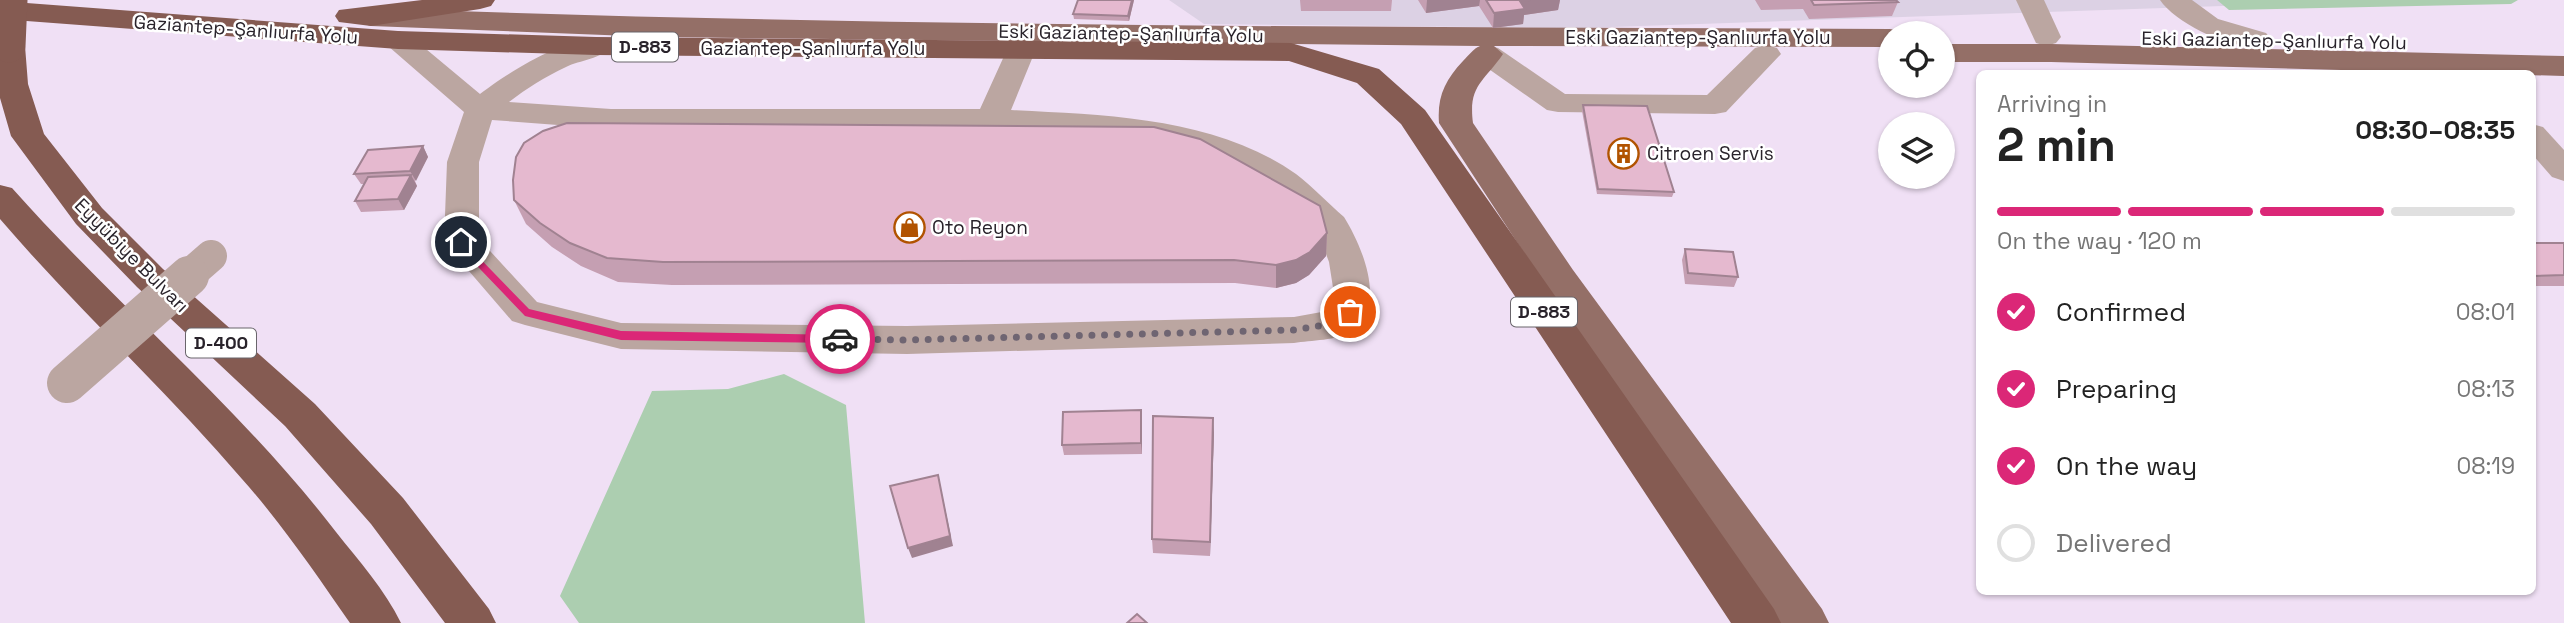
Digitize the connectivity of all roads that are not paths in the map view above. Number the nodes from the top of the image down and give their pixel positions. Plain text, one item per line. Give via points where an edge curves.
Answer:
1 (11, 0) edge
2 (147, 0) edge
3 (480, 0) edge
4 (573, 0) edge
5 (2030, 0) edge
6 (2174, 0) edge
7 (371, 17) junction
8 (4, 28) edge
9 (656, 28) junction
10 (2046, 37) junction
11 (1878, 38) edge
12 (1955, 38) edge
13 (2256, 39) junction
14 (398, 40) junction
15 (2564, 44) edge
16 (596, 46) junction
17 (1021, 49) junction
18 (1291, 52) junction
19 (1955, 53) edge
20 (1487, 54) junction
21 (1766, 54) junction
22 (1878, 54) edge
23 (2564, 66) edge
24 (2476, 70) edge
25 (480, 110) junction
26 (992, 119) junction
27 (2536, 138) edge
28 (2564, 170) edge
29 (0, 196) edge
30 (0, 240) edge
31 (211, 256) dead end
32 (94, 302) junction
33 (67, 383) dead end
34 (377, 623) edge
35 (472, 623) edge
36 (1757, 623) edge
37 (1805, 623) edge

1 - 8 highway, D-400, bridge
2 - 7 highway, Gaziantep-Şanlıurfa Yolu
3 - 7 highway, Gaziantep-Şanlıurfa Yolu
4 - 9 main road via 589,18
5 - 10 street
6 - 13 street via 2208,25
7 - 9 main road, Eski Gaziantep-Şanlıurfa Yolu
8 - 14 highway, Gaziantep-Şanlıurfa Yolu / D-883
8 - 35 highway, Eyyübiye Bulvarı / D-400 via 12,84 28,136 89,216 149,278 300,415 387,511
9 - 11 main road, Eski Gaziantep-Şanlıurfa Yolu
10 - 12 main road, Eski Gaziantep-Şanlıurfa Yolu
10 - 13 main road, Eski Gaziantep-Şanlıurfa Yolu
13 - 15 main road, Eski Gaziantep-Şanlıurfa Yolu
14 - 16 highway, Gaziantep-Şanlıurfa Yolu / D-883
14 - 25 street
16 - 17 highway, Gaziantep-Şanlıurfa Yolu / D-883
16 - 25 street via 517,80
17 - 18 highway, Gaziantep-Şanlıurfa Yolu / D-883
17 - 26 street
18 - 20 main road, Eski Gaziantep-Şanlıurfa Yolu
18 - 36 highway, D-883 via 1368,76 1413,117
19 - 24 main road, Eski Gaziantep-Şanlıurfa Yolu
20 - 21 main road, Eski Gaziantep-Şanlıurfa Yolu
20 - 21 street via 1558,103 1715,105
20 - 37 main road via 1461,82 1452,102 1455,123
21 - 22 main road, Eski Gaziantep-Şanlıurfa Yolu
23 - 24 main road, Eski Gaziantep-Şanlıurfa Yolu
25 - 26 street via 611,119
25 - 26 street via 463,162 461,242 525,312 621,336 906,340 1294,330 1337,323 1350,312 1347,262 1332,225 1284,182 1247,161 1192,140 1105,125
27 - 28 street
29 - 32 highway
30 - 32 highway, D-400
31 - 33 street, bridge
32 - 34 highway, D-400 via 240,449 333,561

